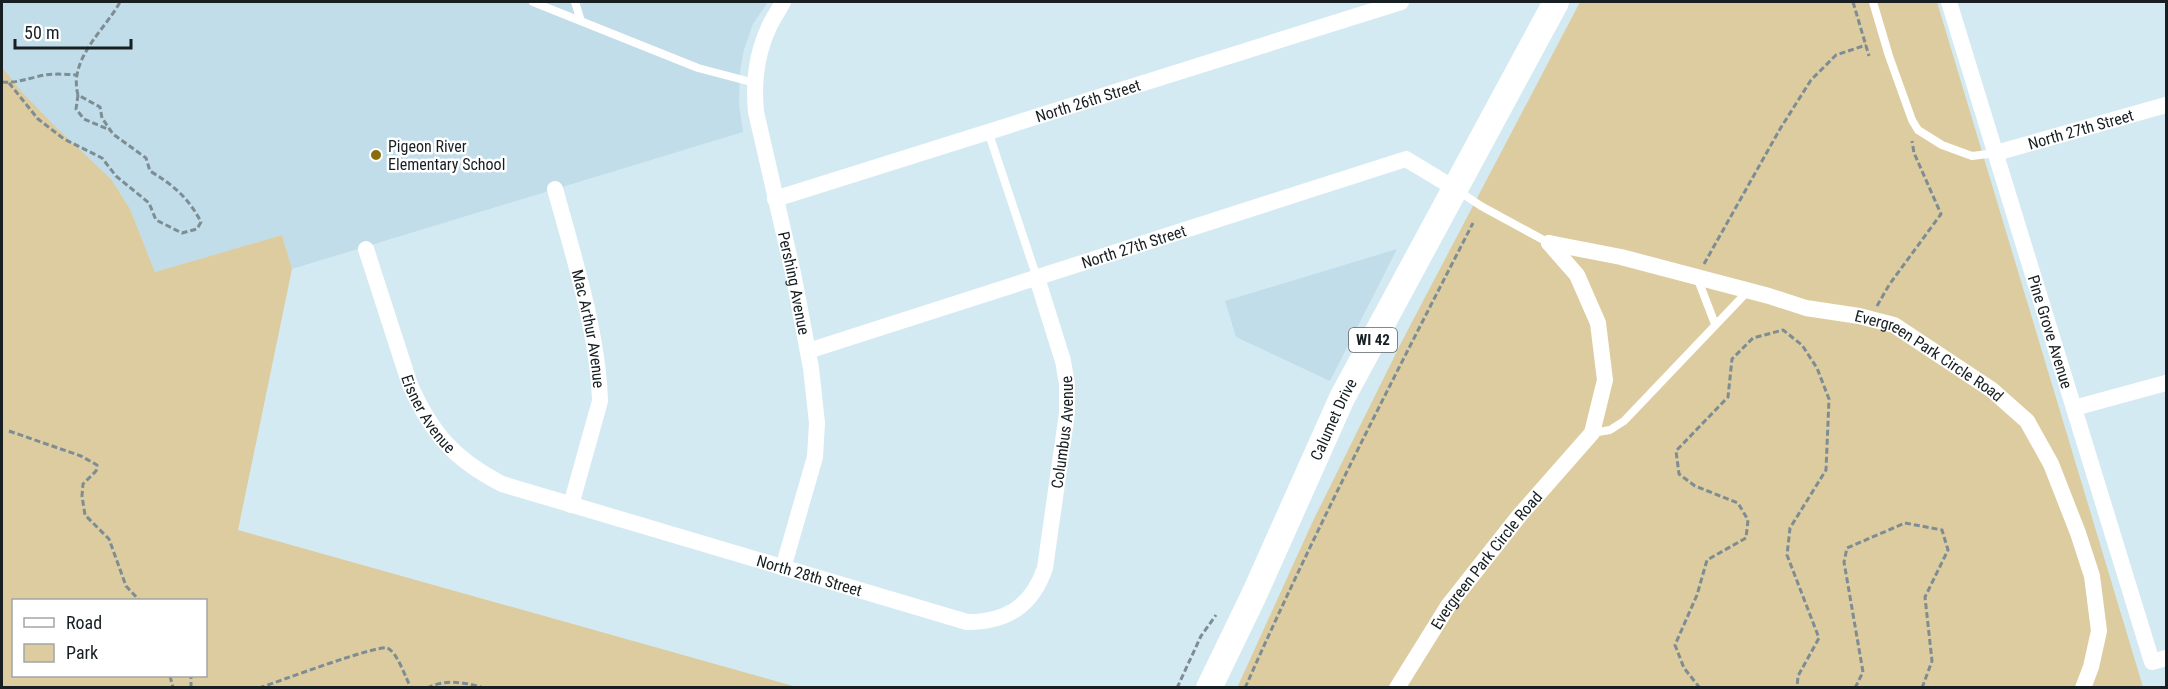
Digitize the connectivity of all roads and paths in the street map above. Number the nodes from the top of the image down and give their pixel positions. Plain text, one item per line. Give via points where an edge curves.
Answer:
1 (120, 2) edge
2 (534, 2) edge
3 (575, 2) edge
4 (783, 2) edge
5 (1401, 2) edge
6 (1556, 2) edge
7 (1853, 2) edge
8 (1873, 2) edge
9 (1949, 2) edge
10 (581, 21) junction
11 (1866, 45) junction
12 (1869, 56) dead end
13 (76, 75) junction
14 (2, 82) edge
15 (754, 82) junction
16 (9, 83) junction
17 (78, 95) junction
18 (2166, 105) edge
19 (1916, 126) junction
20 (111, 131) junction
21 (988, 131) junction
22 (1996, 153) junction
23 (1454, 188) junction
24 (555, 189) dead end
25 (775, 199) junction
26 (1473, 223) dead end
27 (1464, 227) dead end
28 (1469, 230) junction
29 (1549, 243) junction
30 (366, 249) dead end
31 (1697, 277) junction
32 (1037, 278) junction
33 (1748, 291) junction
34 (1870, 319) junction
35 (1715, 324) junction
36 (808, 351) junction
37 (2166, 382) edge
38 (2074, 408) junction
39 (9, 431) dead end
40 (1593, 434) junction
41 (571, 505) junction
42 (783, 568) junction
43 (1037, 588) joint
44 (138, 599) edge
45 (1216, 615) dead end
46 (2159, 660) edge
47 (259, 687) edge
48 (411, 687) edge
49 (427, 687) edge
50 (484, 687) edge
51 (1177, 687) edge
52 (1209, 687) edge
53 (1245, 687) edge
54 (1397, 687) edge
55 (1700, 687) edge
56 (1797, 687) edge
57 (1855, 687) edge
58 (1922, 687) edge
59 (2083, 687) edge

1 - 13 path via 86,51
2 - 10 lane
3 - 10 lane
4 - 15 street, Pershing Avenue via 761,46
5 - 21 street, North 26th Street
6 - 23 main road, Calumet Drive / WI 42
7 - 11 path
8 - 19 lane via 1888,56
9 - 22 street, Pine Grove Avenue
10 - 15 lane via 698,68
11 - 12 path
11 - 31 path via 1836,55 1811,80
13 - 16 path via 50,74
13 - 17 path
14 - 16 path
15 - 25 street, Pershing Avenue via 756,112
16 - 20 path via 38,119 64,139 102,158 116,176 149,203 156,220 182,233 197,229 201,222 192,204 150,171 146,158
17 - 20 path via 100,107
17 - 20 path via 76,110 84,119
18 - 22 street, North 27th Street
19 - 22 lane via 1942,145 1972,156
19 - 34 path via 1911,132 1914,153 1941,214 1889,285
21 - 25 street, North 26th Street
21 - 32 lane
22 - 38 street, Pine Grove Avenue
23 - 29 lane, Evergreen Park Circle Road
23 - 32 street, North 27th Street via 1406,159
23 - 52 main road, Calumet Drive / WI 42 via 1342,398
24 - 41 street, Mac Arthur Avenue via 588,320 600,401
25 - 36 street, Pershing Avenue
26 - 28 path
27 - 28 path
28 - 53 path via 1325,516
29 - 31 street, Evergreen Park Circle Road
29 - 40 street, Evergreen Park Circle Road via 1576,275 1598,323 1605,380
30 - 41 street, Eisner Avenue via 410,385 431,426 464,461 502,484
31 - 33 street, Evergreen Park Circle Road
31 - 35 lane
32 - 36 street, North 27th Street
32 - 43 street, Columbus Avenue via 1067,384 1067,413 1045,568
33 - 34 street, Evergreen Park Circle Road via 1806,308
33 - 35 lane
34 - 59 street, Evergreen Park Circle Road via 1894,325 1948,360 1992,390 2027,421 2051,464 2092,576 2099,631
35 - 40 lane via 1624,421
36 - 42 street, Pershing Avenue via 818,438
37 - 38 street
38 - 46 street, Pine Grove Avenue
39 - 44 path via 97,465 83,484 83,510 109,539 126,586
40 - 54 street, Evergreen Park Circle Road via 1519,516 1448,606
41 - 42 street, North 28th Street
42 - 43 street, North 28th Street via 967,622 997,619 1011,613
45 - 51 path via 1201,636
47 - 48 path via 384,648 395,655
49 - 50 path via 443,682
55 - 56 path via 1684,668 1675,645 1707,560 1746,538 1748,520 1738,503 1695,486 1679,474 1676,451 1728,396 1732,359 1753,338 1783,330 1802,345 1818,368 1828,399 1826,470 1790,528 1787,555 1819,638 1798,676
57 - 58 path via 1863,672 1844,562 1847,548 1905,523 1942,530 1948,550 1925,597 1932,661

